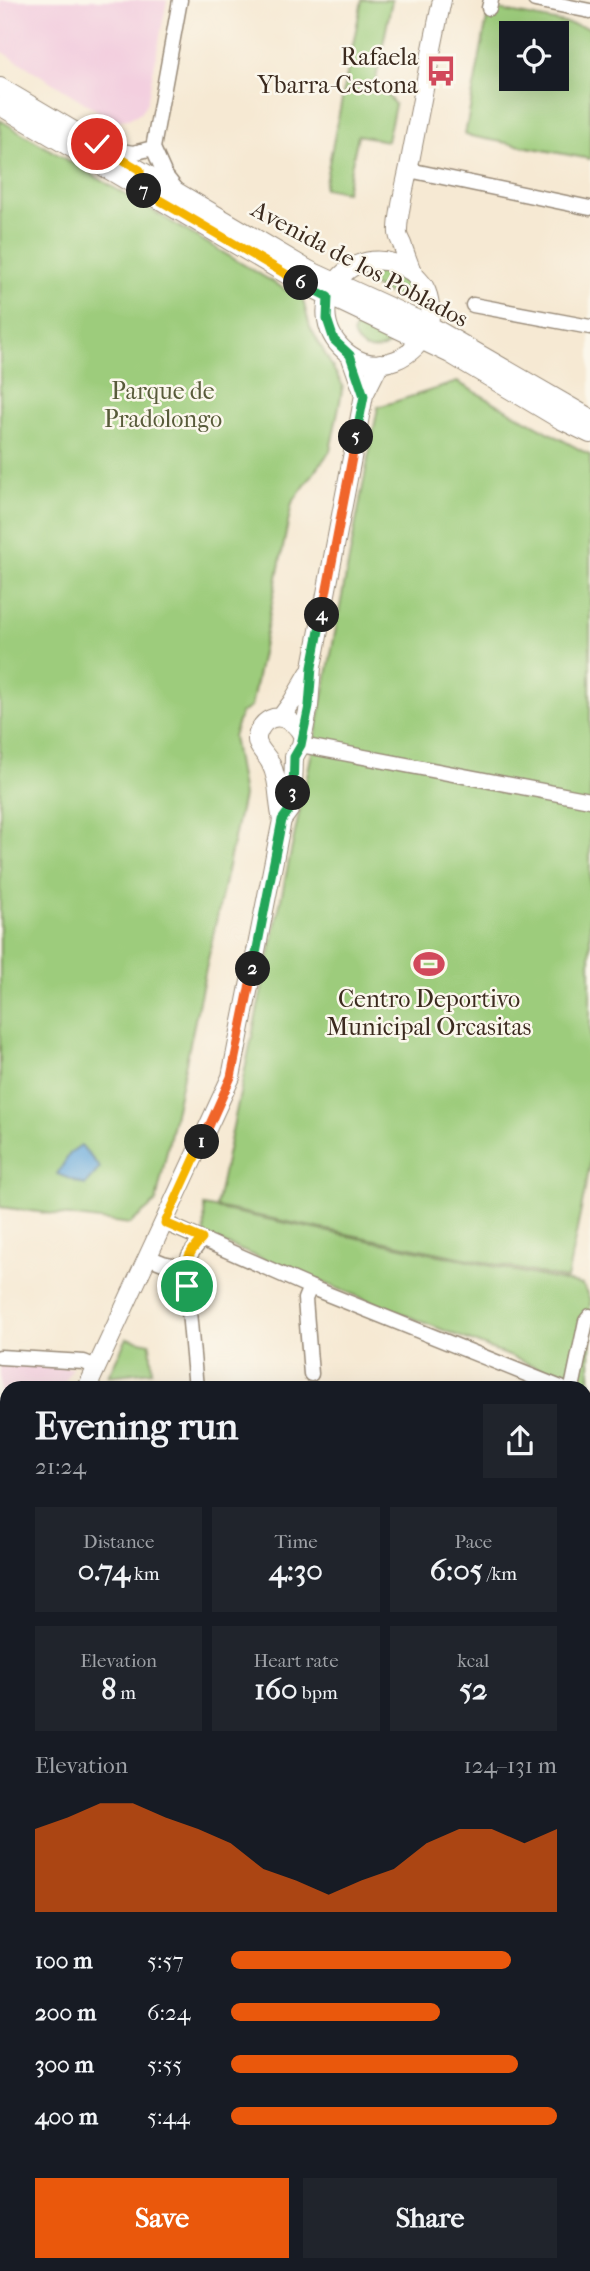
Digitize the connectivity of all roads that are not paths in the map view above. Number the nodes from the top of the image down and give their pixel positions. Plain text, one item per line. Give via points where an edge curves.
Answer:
1 (180, 0) edge
2 (442, 0) edge
3 (535, 0) edge
4 (590, 11) edge
5 (0, 87) edge
6 (1, 108) edge
7 (97, 144) junction
8 (148, 149) junction
9 (408, 170) junction
10 (140, 179) junction
11 (179, 193) junction
12 (590, 208) edge
13 (397, 232) junction
14 (369, 260) junction
15 (412, 272) junction
16 (332, 289) junction
17 (473, 305) dead end
18 (590, 327) edge
19 (425, 333) junction
20 (350, 355) junction
21 (380, 363) junction
22 (364, 396) junction
23 (590, 418) edge
24 (590, 434) edge
25 (312, 667) junction
26 (281, 717) junction
27 (299, 745) junction
28 (269, 760) junction
29 (590, 800) edge
30 (282, 820) junction
31 (165, 1223) junction
32 (202, 1239) junction
33 (225, 1250) junction
34 (148, 1257) junction
35 (185, 1268) junction
36 (310, 1287) junction
37 (590, 1316) edge
38 (0, 1357) edge
39 (96, 1367) junction
40 (311, 1374) dead end
41 (90, 1381) edge
42 (195, 1381) edge
43 (545, 1381) edge
44 (573, 1381) edge

1 - 8 street
2 - 9 main road
3 - 4 street
5 - 7 main road, Avenida de los Poblados
6 - 10 main road, Avenida de los Poblados
7 - 8 street via 134,153
7 - 10 main road, Avenida de los Poblados
8 - 10 street
8 - 11 street
9 - 12 street
9 - 13 main road
10 - 11 main road, Avenida de los Poblados
10 - 16 main road, Avenida de los Poblados
11 - 16 main road, Avenida de los Poblados via 309,270
13 - 14 main road
13 - 15 main road
14 - 15 main road via 399,264
14 - 16 main road via 350,267
15 - 19 main road via 424,287 430,306
16 - 19 main road, Avenida de los Poblados
16 - 20 main road via 327,319 334,340
17 - 18 street
19 - 21 main road via 403,356
19 - 23 main road, Avenida de los Poblados
19 - 24 main road, Avenida de los Poblados via 450,354
20 - 21 main road
20 - 22 main road
21 - 22 main road
22 - 25 main road
25 - 26 main road
25 - 27 main road
26 - 27 main road via 298,726
26 - 28 main road via 267,721 257,738
27 - 28 main road via 286,761
27 - 29 street
27 - 30 main road via 290,809
28 - 30 main road via 280,790
30 - 31 main road via 231,1077
31 - 32 street
31 - 34 main road
32 - 33 street
32 - 35 street
33 - 35 street via 207,1250
33 - 36 street
34 - 35 street
34 - 39 main road
35 - 42 street
36 - 40 street via 305,1299
36 - 43 street
37 - 44 street
38 - 39 street via 84,1362
39 - 41 main road

